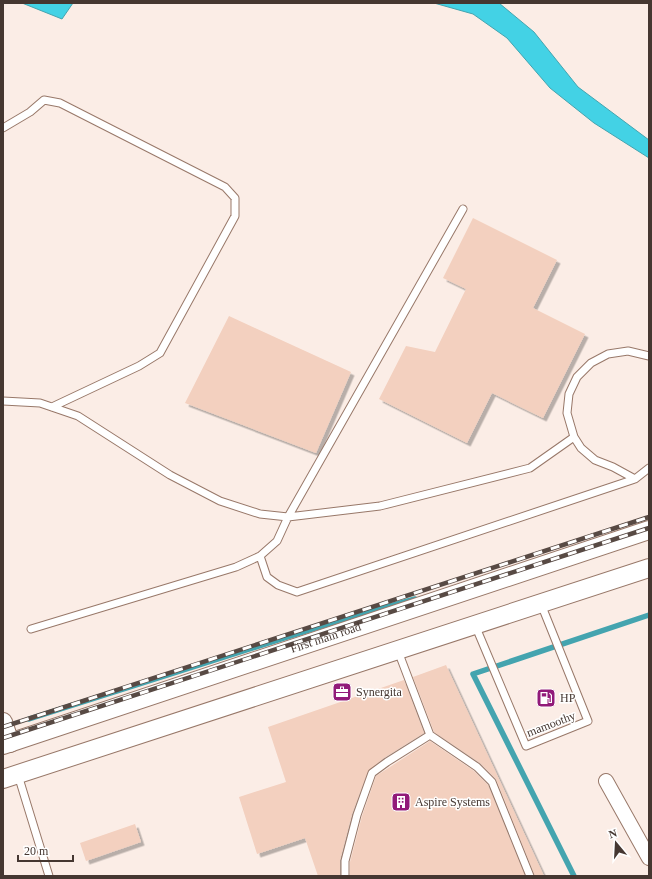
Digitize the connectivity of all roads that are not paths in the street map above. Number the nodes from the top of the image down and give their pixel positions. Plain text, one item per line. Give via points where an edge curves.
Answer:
1 (3, 128) edge
2 (463, 209) dead end
3 (649, 356) edge
4 (3, 401) edge
5 (52, 407) junction
6 (574, 438) junction
7 (649, 468) edge
8 (636, 479) junction
9 (288, 517) junction
10 (649, 530) edge
11 (260, 556) junction
12 (649, 568) edge
13 (541, 604) junction
14 (474, 625) junction
15 (31, 629) dead end
16 (398, 650) junction
17 (3, 722) edge
18 (430, 735) junction
19 (6, 744) edge
20 (10, 777) edge
21 (606, 781) dead end
22 (649, 858) edge
23 (49, 876) edge
24 (345, 876) edge
25 (530, 876) edge

1 - 5 lane via 30,112 44,100 60,102 225,187 235,198 235,216 160,353 139,366
2 - 9 lane
3 - 6 lane via 628,351 608,354 591,363 577,377 569,394 567,413
4 - 5 lane via 40,403
5 - 9 lane via 78,416 170,475 220,501 260,514
6 - 8 lane via 581,448 596,460
6 - 9 lane via 530,468 380,506
7 - 8 lane
8 - 11 lane via 297,592 278,585 267,577
9 - 11 lane via 277,541
10 - 19 street, First main road
11 - 15 lane via 236,567
12 - 13 street
13 - 14 street
13 - 14 lane, mamoothy via 588,721 526,746
14 - 16 street
16 - 18 lane
16 - 20 street
17 - 19 street
18 - 24 lane via 372,773 345,861
18 - 25 lane via 477,767 492,782
20 - 23 lane
21 - 22 street

